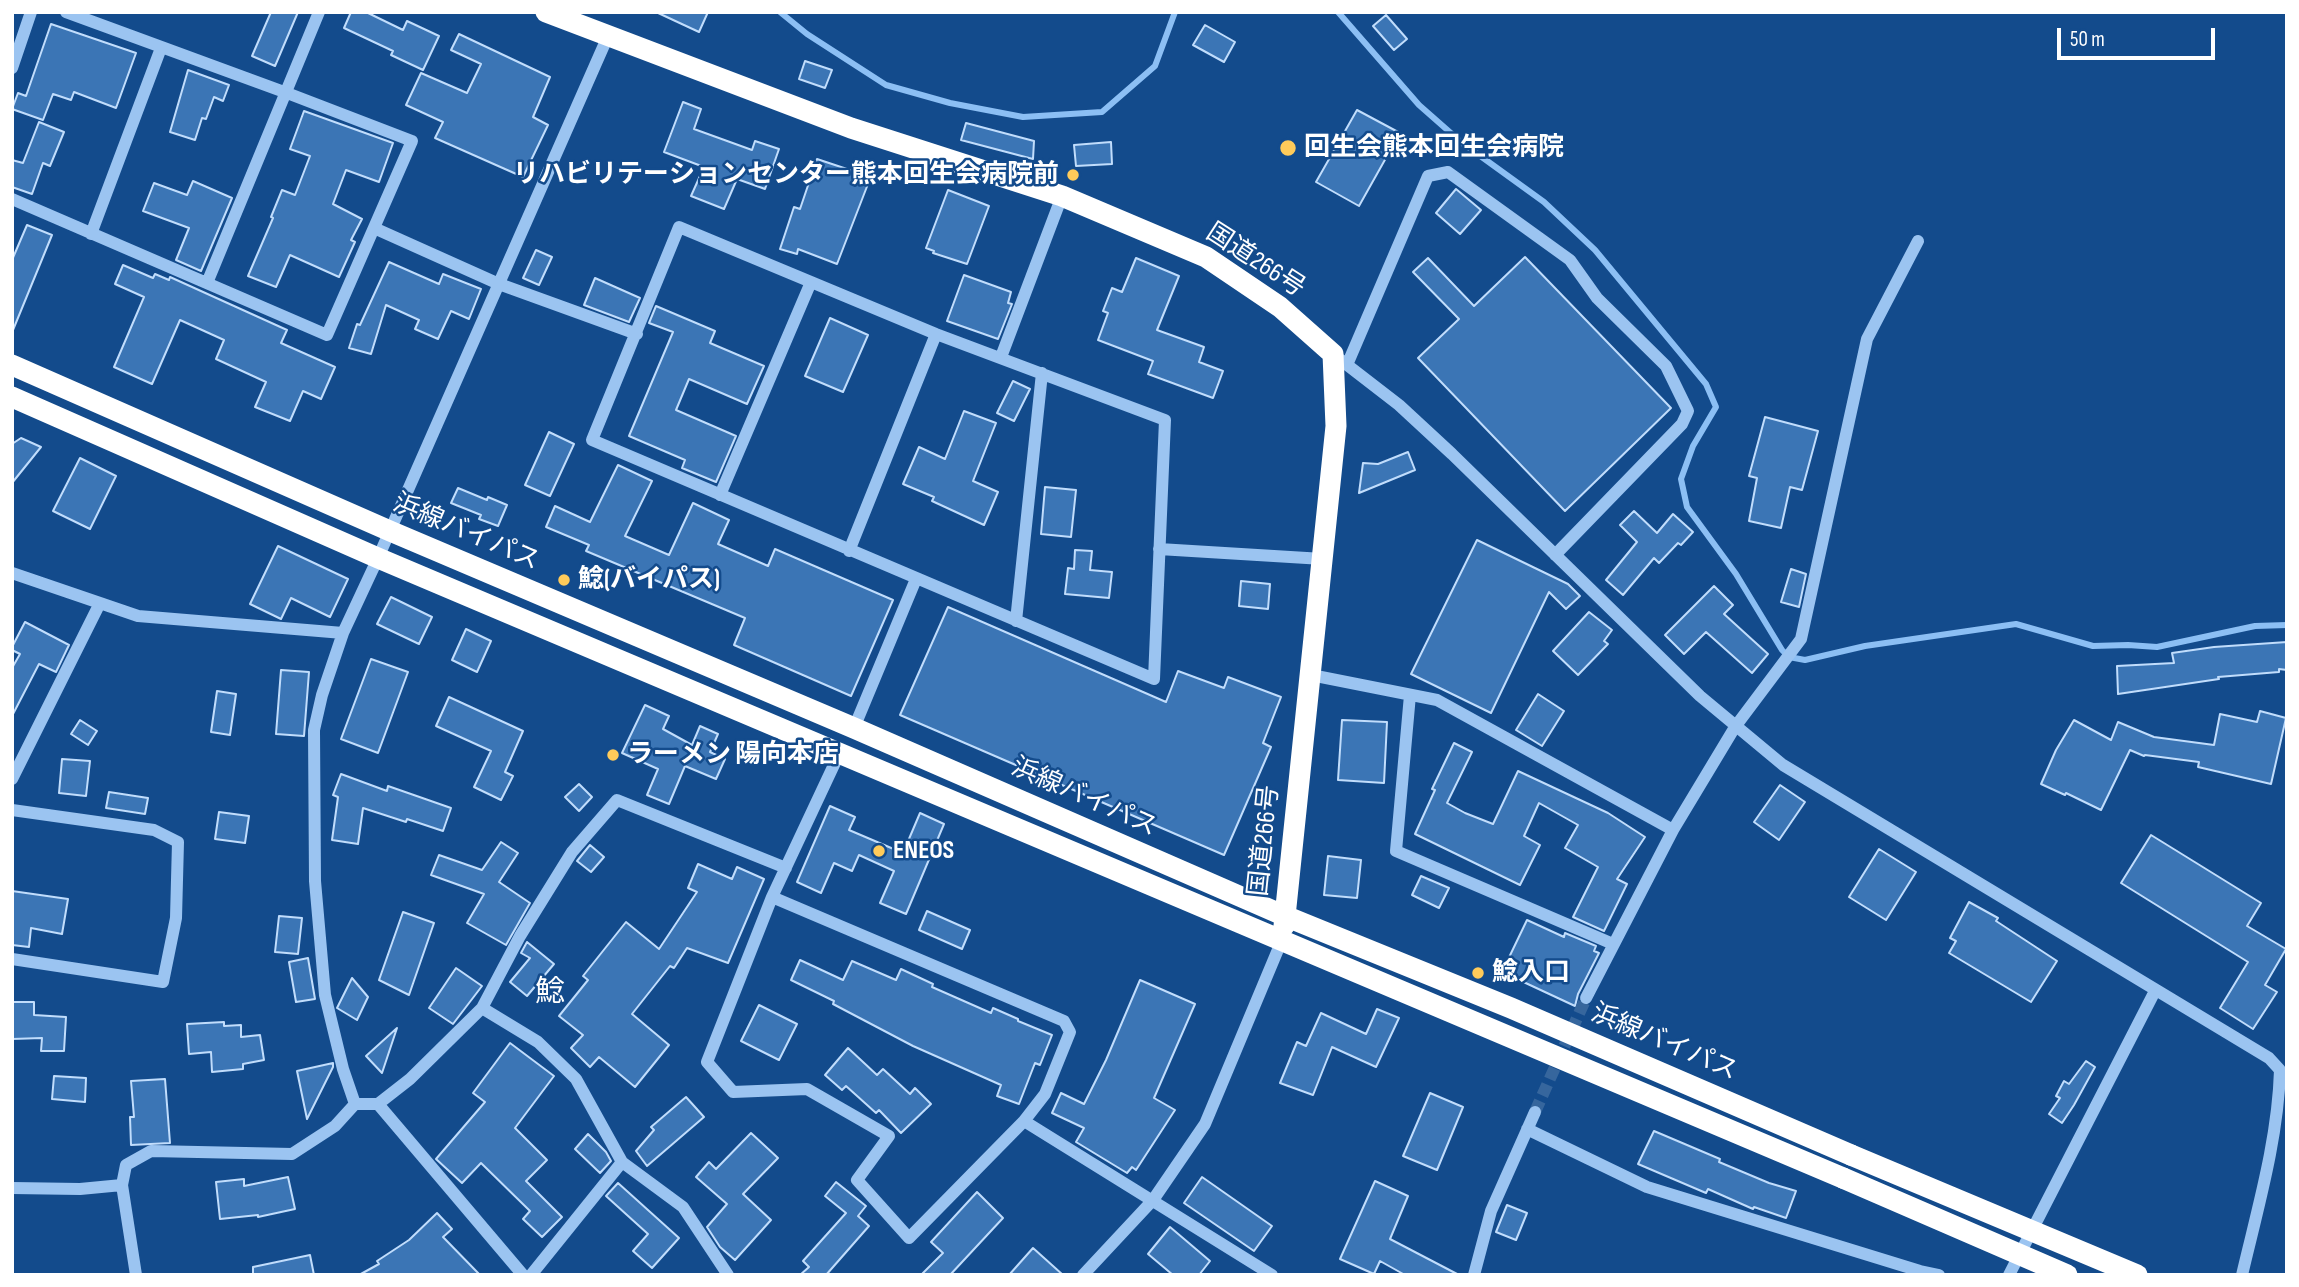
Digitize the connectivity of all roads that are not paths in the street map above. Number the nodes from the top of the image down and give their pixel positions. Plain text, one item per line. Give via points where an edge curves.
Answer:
1 (31, 12) edge
2 (66, 12) edge
3 (319, 12) edge
4 (546, 12) edge
5 (608, 36) junction
6 (161, 48) junction
7 (12, 68) edge
8 (286, 93) junction
9 (1062, 196) junction
10 (12, 200) edge
11 (374, 228) junction
12 (91, 234) junction
13 (1918, 241) dead end
14 (811, 282) junction
15 (207, 283) junction
16 (499, 284) junction
17 (637, 334) junction
18 (936, 334) junction
19 (1001, 357) junction
20 (1340, 359) junction
21 (12, 365) edge
22 (1042, 373) junction
23 (12, 397) edge
24 (720, 495) junction
25 (390, 531) junction
26 (1159, 550) junction
27 (849, 551) junction
28 (1555, 555) junction
29 (378, 558) junction
30 (1323, 559) junction
31 (12, 573) edge
32 (916, 579) junction
33 (100, 603) junction
34 (1016, 621) junction
35 (343, 633) junction
36 (1311, 675) junction
37 (1410, 695) junction
38 (1735, 727) junction
39 (854, 728) junction
40 (840, 752) junction
41 (12, 779) edge
42 (12, 810) edge
43 (1673, 830) junction
44 (786, 868) junction
45 (772, 897) junction
46 (1285, 916) junction
47 (1282, 940) junction
48 (1614, 944) junction
49 (12, 959) edge
50 (2155, 991) junction
51 (1586, 998) tunnel mouth
52 (482, 1008) junction
53 (355, 1104) junction
54 (378, 1104) junction
55 (1535, 1112) tunnel mouth
56 (1024, 1121) junction
57 (1527, 1129) junction
58 (622, 1162) junction
59 (122, 1185) junction
60 (12, 1188) edge
61 (1153, 1200) junction
62 (136, 1275) edge
63 (523, 1275) edge
64 (531, 1275) edge
65 (728, 1275) edge
66 (1083, 1275) edge
67 (1272, 1275) edge
68 (1474, 1275) edge
69 (1938, 1275) edge
70 (2009, 1275) edge
71 (2067, 1275) edge
72 (2137, 1275) edge
73 (2242, 1275) edge

1 - 7 street
2 - 6 street
3 - 8 street
4 - 5 highway, 国道266号
5 - 9 highway, 国道266号 via 851,128
5 - 16 street
6 - 8 street
6 - 12 street
8 - 11 street via 412,141
8 - 15 street
9 - 19 street
9 - 20 highway, 国道266号 via 1206,257 1280,307
10 - 12 street
11 - 15 street via 327,335
11 - 16 street
12 - 15 street
13 - 38 street via 1867,339 1801,639
14 - 17 street via 679,228
14 - 18 street
14 - 24 street
16 - 17 street
16 - 25 street
17 - 24 street via 592,440
18 - 19 street
18 - 27 street
19 - 22 street
20 - 28 street via 1399,405
20 - 28 street via 1428,176 1448,172 1570,260 1597,298 1666,366 1688,411 1682,424
20 - 30 highway, 国道266号
21 - 25 highway, 浜線バイパス
22 - 26 street via 1165,420
22 - 34 street
23 - 29 highway, 浜線バイパス
24 - 27 street
25 - 29 street
25 - 39 highway, 浜線バイパス
26 - 30 street
26 - 34 street via 1154,679
27 - 32 street
28 - 38 street
29 - 35 street
29 - 40 highway, 浜線バイパス
30 - 36 highway, 国道266号
31 - 33 street
32 - 34 street
32 - 39 street
33 - 35 street via 138,616
33 - 41 street
35 - 53 street via 314,730 315,881 325,995
36 - 37 street
36 - 46 highway, 国道266号
37 - 43 street via 1437,700
37 - 48 street via 1396,851
38 - 43 street
38 - 50 street via 1783,765
39 - 46 highway, 浜線バイパス
40 - 44 street
40 - 47 highway, 浜線バイパス
42 - 49 street via 154,830 178,842 176,918 163,982
43 - 48 street
44 - 45 street
44 - 52 street via 617,800 572,852
45 - 56 street via 1064,1021 1070,1032 1045,1094
45 - 56 street via 707,1062 733,1092 807,1089 889,1136 857,1180 909,1238
46 - 47 highway, 国道266号
46 - 72 highway, 浜線バイパス, bridge
47 - 61 street via 1205,1124
47 - 71 highway, 浜線バイパス, bridge
48 - 51 street
50 - 70 street
50 - 73 street via 2269,1058 2280,1070 2274,1135
52 - 54 street
52 - 58 street via 538,1042 576,1079
53 - 54 street
53 - 59 street via 335,1126 292,1154 151,1151 126,1165
54 - 63 street
55 - 57 street
56 - 61 street
57 - 68 street via 1491,1211
57 - 69 street via 1647,1187
58 - 64 street
58 - 65 street via 683,1207
59 - 60 street
59 - 62 street
61 - 66 street
61 - 67 street

